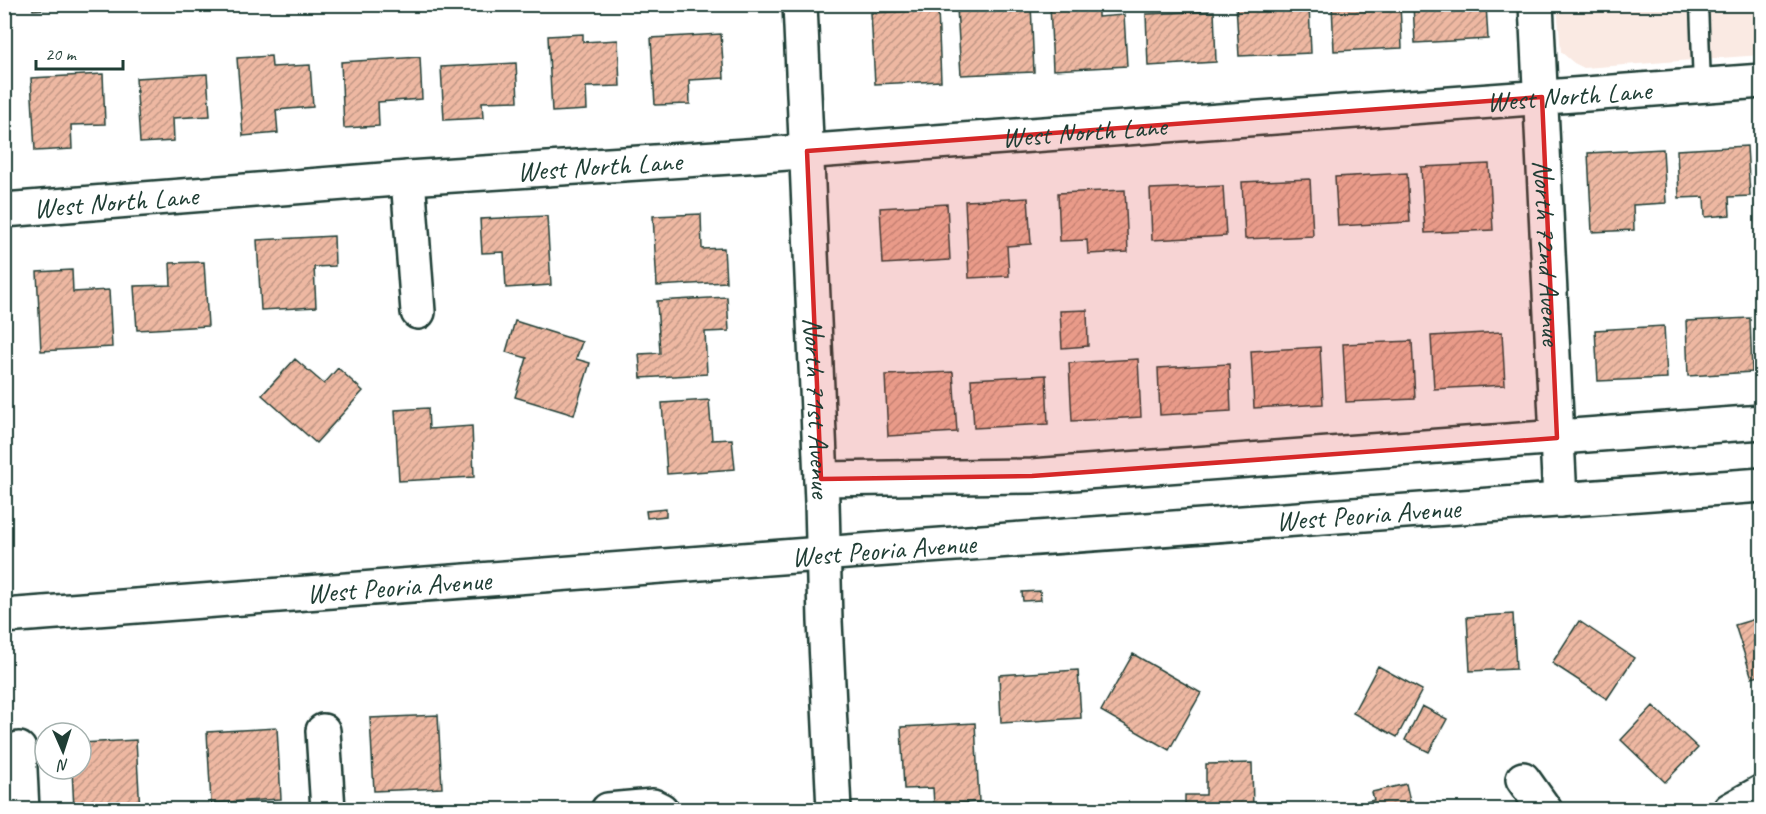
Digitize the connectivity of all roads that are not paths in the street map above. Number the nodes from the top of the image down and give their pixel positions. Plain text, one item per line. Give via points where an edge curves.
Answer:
1 (800, 4) edge
2 (1536, 4) edge
3 (1699, 4) edge
4 (1761, 81) edge
5 (1702, 86) junction
6 (1542, 98) junction
7 (807, 151) junction
8 (408, 178) junction
9 (4, 210) edge
10 (418, 312) dead end
11 (1761, 422) edge
12 (1557, 438) junction
13 (821, 480) junction
14 (1761, 485) edge
15 (1560, 500) junction
16 (824, 554) junction
17 (4, 616) edge
18 (323, 731) dead end
19 (19, 748) dead end
20 (1523, 779) dead end
21 (1761, 792) edge
22 (22, 810) edge
23 (328, 810) edge
24 (608, 810) edge
25 (661, 810) edge
26 (834, 810) edge
27 (1545, 810) edge
28 (1731, 810) edge

1 - 7 street, North 71st Avenue
2 - 6 street, North 72nd Avenue
3 - 5 lane
4 - 5 street, West North Lane
5 - 6 street, West North Lane
6 - 7 street, West North Lane
6 - 12 street, North 72nd Avenue
7 - 8 street, West North Lane
7 - 13 street, North 71st Avenue
8 - 9 street, West North Lane
8 - 10 street
11 - 12 street
12 - 13 street via 1032,476
12 - 15 street, North 72nd Avenue
13 - 16 street, North 71st Avenue
14 - 15 street, West Peoria Avenue
15 - 16 street, West Peoria Avenue
16 - 17 street, West Peoria Avenue
16 - 26 street, North 71st Avenue
18 - 23 street
19 - 22 street
20 - 27 street
21 - 28 street
24 - 25 street via 653,806

